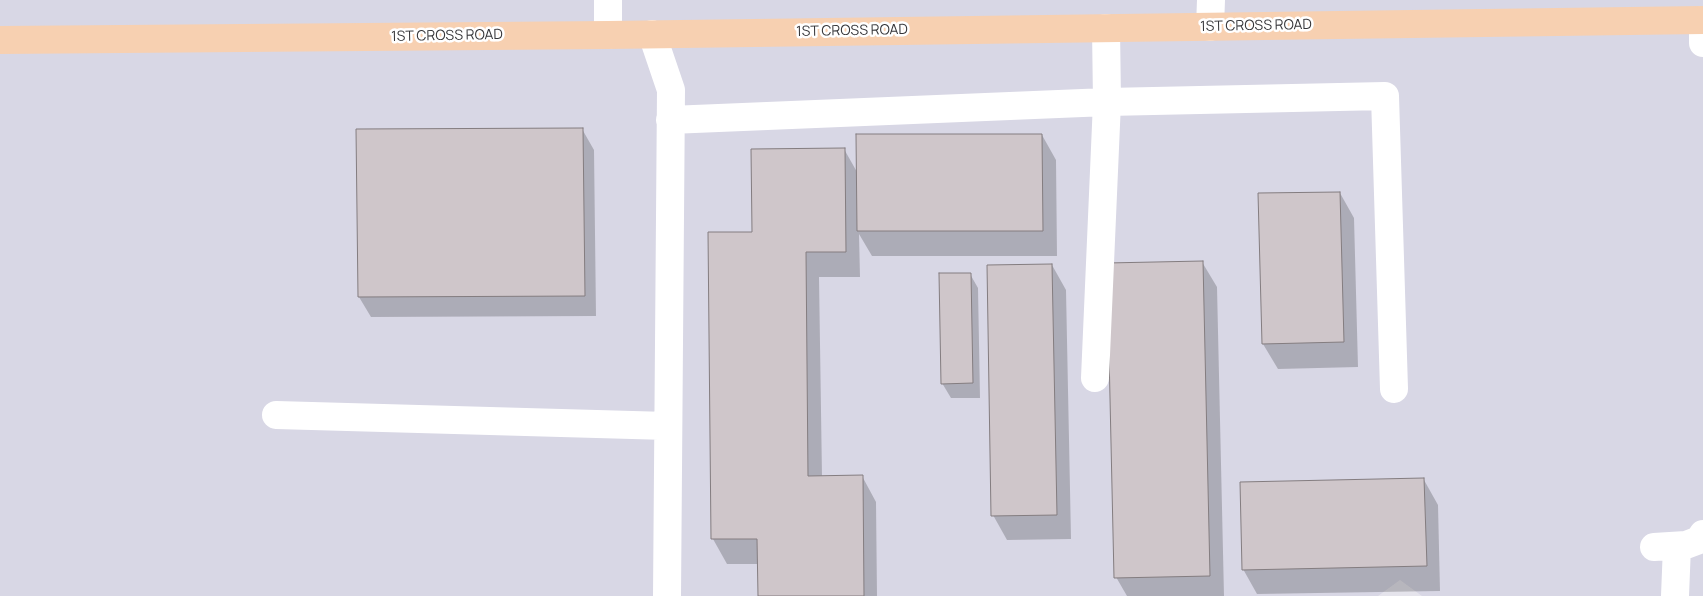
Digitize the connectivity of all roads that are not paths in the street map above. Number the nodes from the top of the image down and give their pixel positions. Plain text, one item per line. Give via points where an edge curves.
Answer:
1 (608, 0) edge
2 (1211, 0) edge
3 (1703, 20) edge
4 (1210, 27) junction
5 (1106, 28) junction
6 (652, 34) junction
7 (608, 35) junction
8 (0, 40) edge
9 (1703, 43) edge
10 (1107, 102) junction
11 (670, 120) junction
12 (1095, 378) dead end
13 (1394, 390) dead end
14 (276, 415) dead end
15 (668, 426) junction
16 (1703, 534) edge
17 (666, 596) edge
18 (1675, 596) edge

1 - 7 street
2 - 4 street
3 - 4 main road, 1ST CROSS ROAD
3 - 9 street
4 - 5 main road, 1ST CROSS ROAD
5 - 6 main road, 1ST CROSS ROAD
5 - 10 street
6 - 7 main road, 1ST CROSS ROAD
6 - 11 street via 671,90
7 - 8 main road, 1ST CROSS ROAD
10 - 11 street
10 - 12 street
10 - 13 street via 1385,96
11 - 15 street
14 - 15 street
15 - 17 street
16 - 18 street via 1699,540 1666,546

